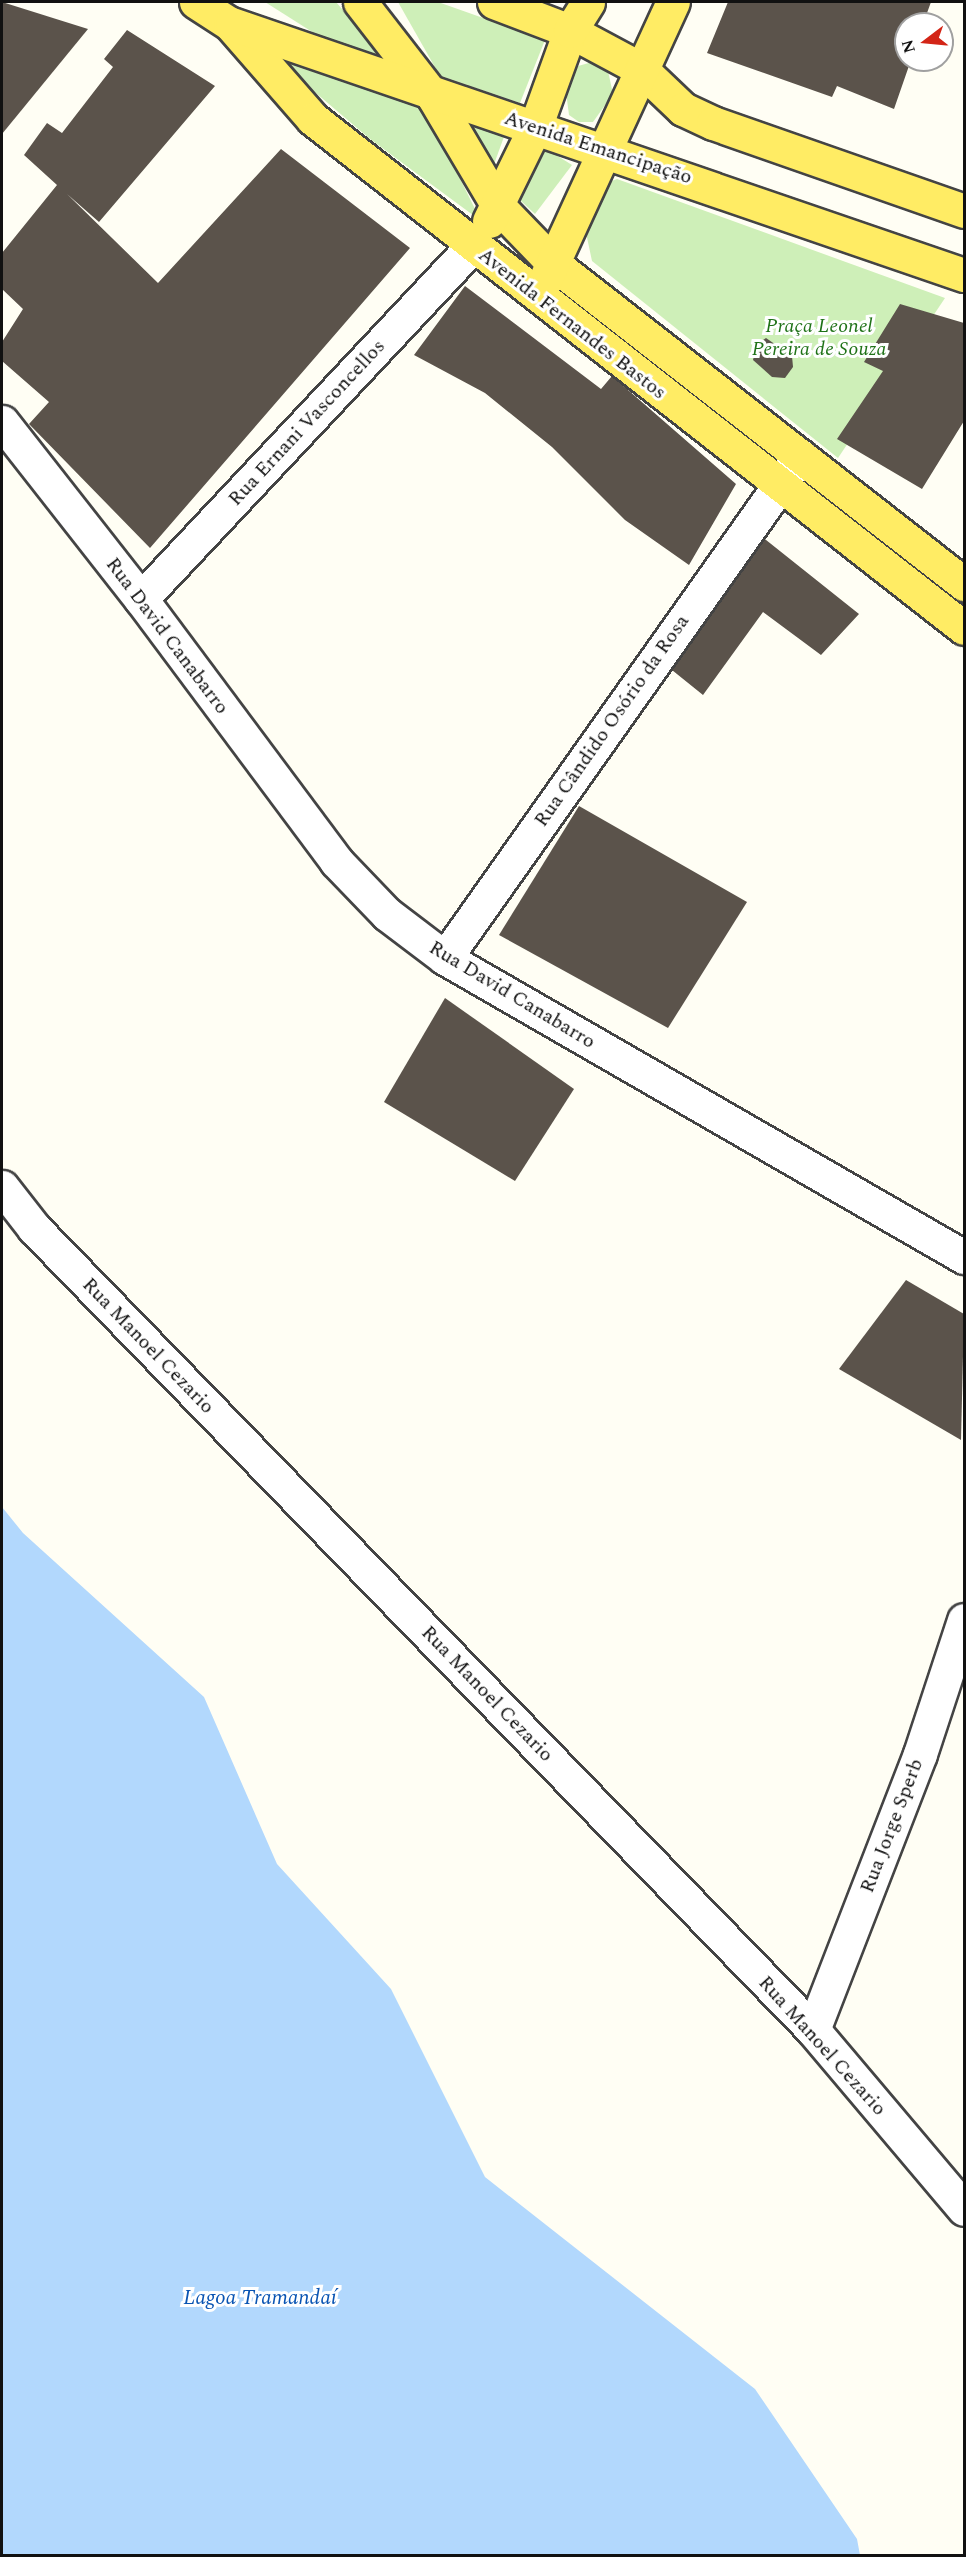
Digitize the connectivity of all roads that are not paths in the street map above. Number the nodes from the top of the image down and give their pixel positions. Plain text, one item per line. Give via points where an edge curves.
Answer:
1 (196, 2) edge
2 (360, 2) edge
3 (494, 2) edge
4 (588, 2) edge
5 (673, 2) edge
6 (230, 24) junction
7 (570, 31) junction
8 (641, 69) junction
9 (433, 96) junction
10 (536, 125) junction
11 (603, 147) junction
12 (498, 206) junction
13 (964, 211) edge
14 (473, 246) junction
15 (555, 265) junction
16 (964, 275) edge
17 (536, 296) junction
18 (2, 422) edge
19 (800, 456) junction
20 (779, 485) junction
21 (964, 584) edge
22 (141, 599) junction
23 (964, 628) edge
24 (445, 958) junction
25 (2, 1187) edge
26 (964, 1257) edge
27 (964, 1620) edge
28 (813, 2030) junction
29 (964, 2209) edge

1 - 6 main road, Avenida Fernandes Bastos
2 - 9 main road, Avenida Fernandes Bastos
3 - 7 main road
4 - 7 main road
5 - 8 main road
6 - 9 main road, Avenida Emancipação
6 - 14 main road, Avenida Fernandes Bastos via 313,119
7 - 8 main road
7 - 10 main road
8 - 11 main road
8 - 13 main road via 683,109 713,123
9 - 10 main road, Avenida Emancipação
9 - 12 main road, Avenida Fernandes Bastos
10 - 11 main road, Avenida Emancipação
10 - 12 main road
11 - 15 main road
11 - 16 main road, Avenida Emancipação
12 - 14 main road
12 - 15 main road, Avenida Fernandes Bastos
14 - 17 main road, Avenida Fernandes Bastos
14 - 22 street, Rua Ernani Vasconcellos
15 - 17 main road
15 - 19 main road, Avenida Fernandes Bastos
17 - 20 main road, Avenida Fernandes Bastos
18 - 22 street, Rua David Canabarro
19 - 20 street, Rua Cândido Osório da Rosa
19 - 21 main road, Avenida Fernandes Bastos
20 - 23 main road, Avenida Fernandes Bastos
20 - 24 street, Rua Cândido Osório da Rosa
22 - 24 street, Rua David Canabarro via 336,861 387,914
24 - 26 street, Rua David Canabarro
25 - 28 street, Rua Manoel Cezario via 34,1228
27 - 28 street, Rua Jorge Sperb via 920,1754
28 - 29 street, Rua Manoel Cezario

